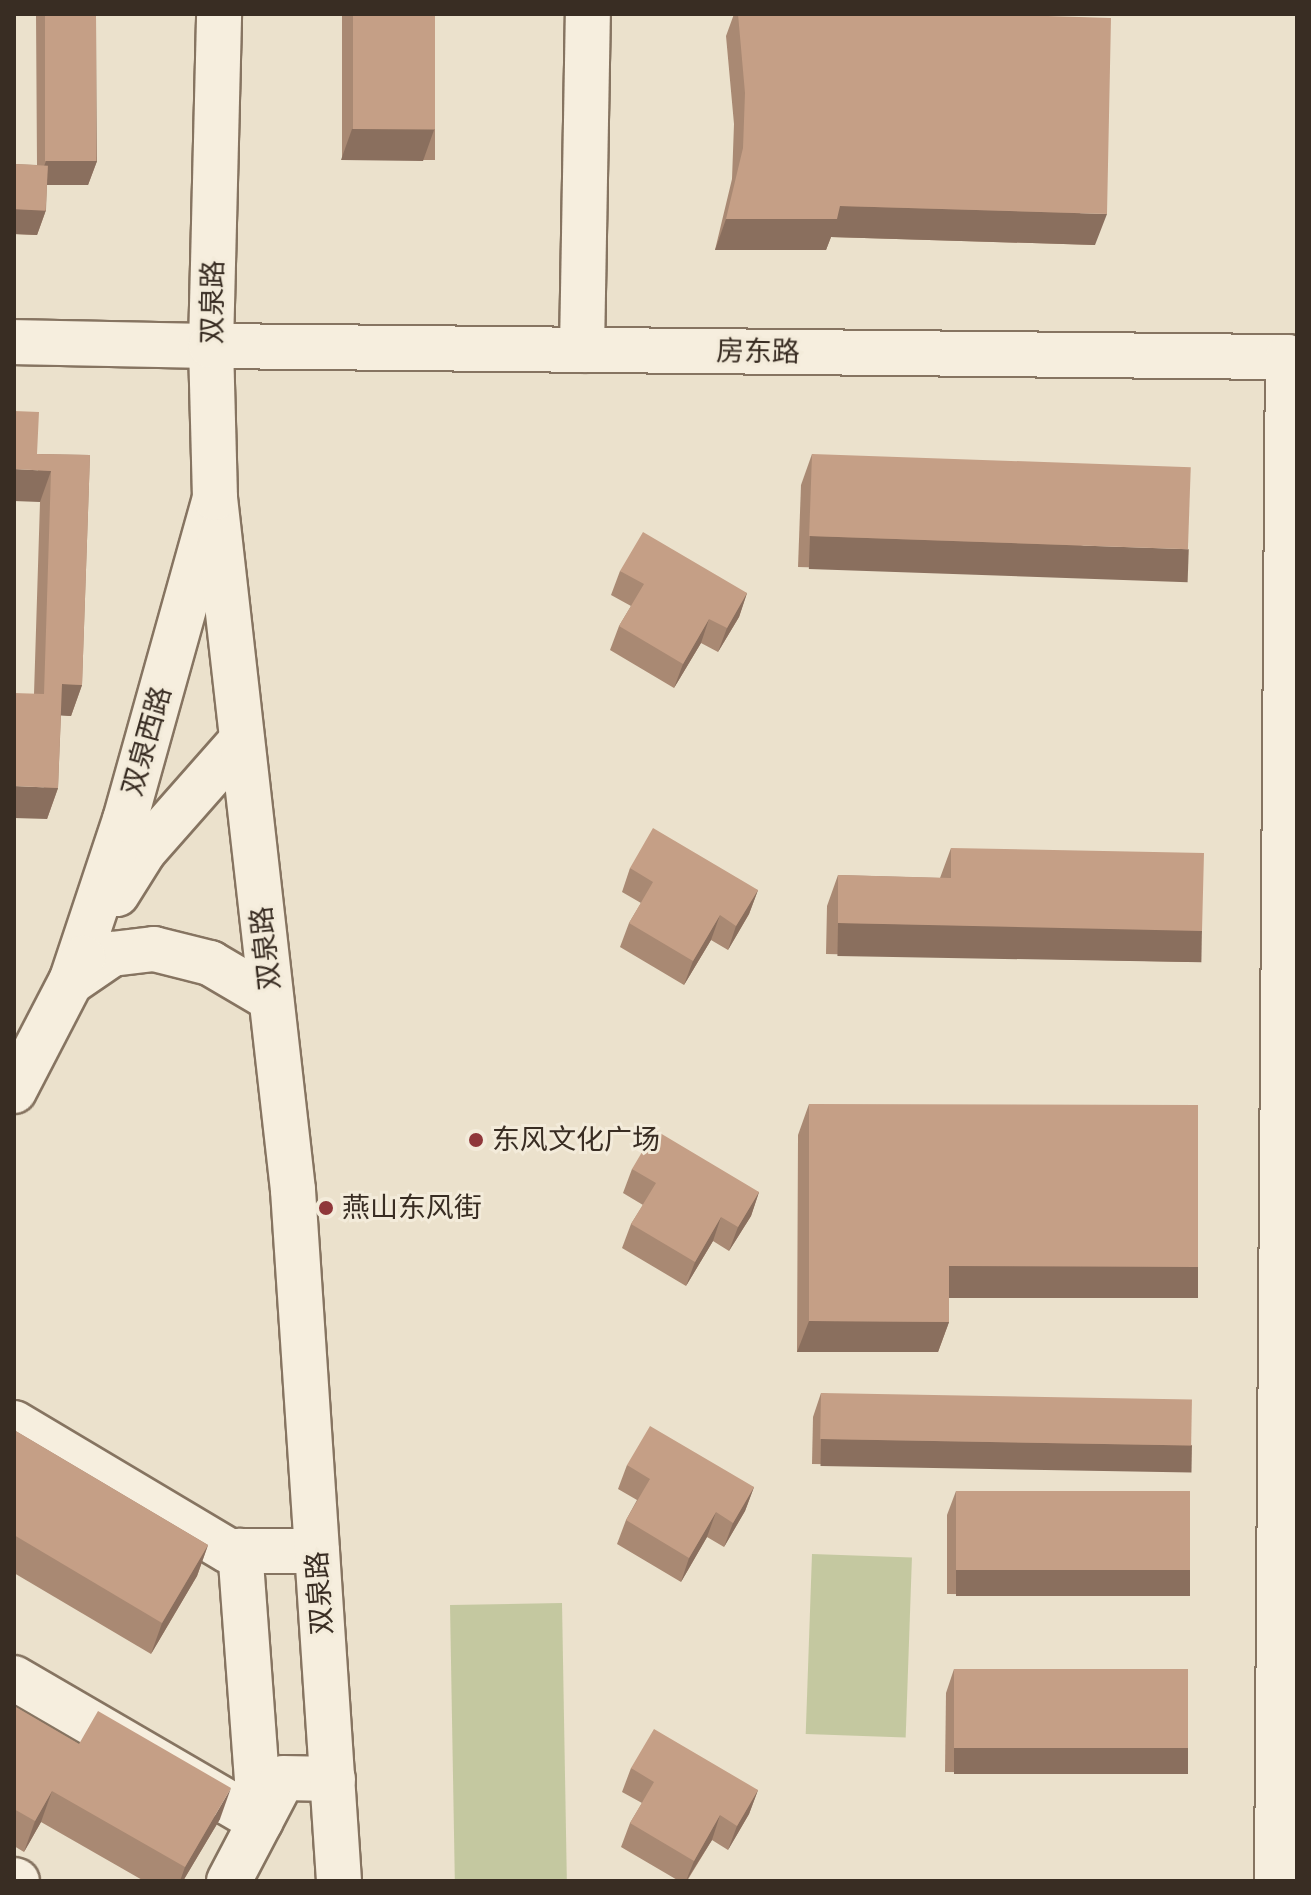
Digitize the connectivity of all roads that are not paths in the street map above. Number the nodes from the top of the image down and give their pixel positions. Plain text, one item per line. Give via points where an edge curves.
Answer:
1 (219, 14) edge
2 (588, 14) edge
3 (14, 342) edge
4 (211, 346) junction
5 (582, 350) junction
6 (1292, 350) edge
7 (215, 498) junction
8 (242, 740) junction
9 (71, 982) junction
10 (271, 999) junction
11 (14, 1091) edge
12 (14, 1423) edge
13 (240, 1551) junction
14 (317, 1551) junction
15 (14, 1678) edge
16 (333, 1779) junction
17 (260, 1821) junction
18 (229, 1881) edge
19 (339, 1881) edge
20 (1277, 1881) edge

1 - 4 main road, 双泉路
2 - 5 main road
3 - 4 main road, 房东路
4 - 5 main road, 房东路
4 - 7 main road, 双泉路
5 - 6 main road, 房东路
6 - 20 main road
7 - 8 main road, 双泉路
7 - 9 main road, 双泉西路 via 125,820
8 - 9 main road, 双泉西路 via 144,851
8 - 10 main road, 双泉路
9 - 10 main road via 112,954 154,949 210,963
9 - 11 main road, 双泉西路
10 - 14 main road, 双泉路 via 293,1190
12 - 13 main road via 229,1551
13 - 14 main road
13 - 17 main road
14 - 16 main road, 双泉路
15 - 17 main road
16 - 17 main road via 283,1778
16 - 19 main road, 双泉路
17 - 18 main road

